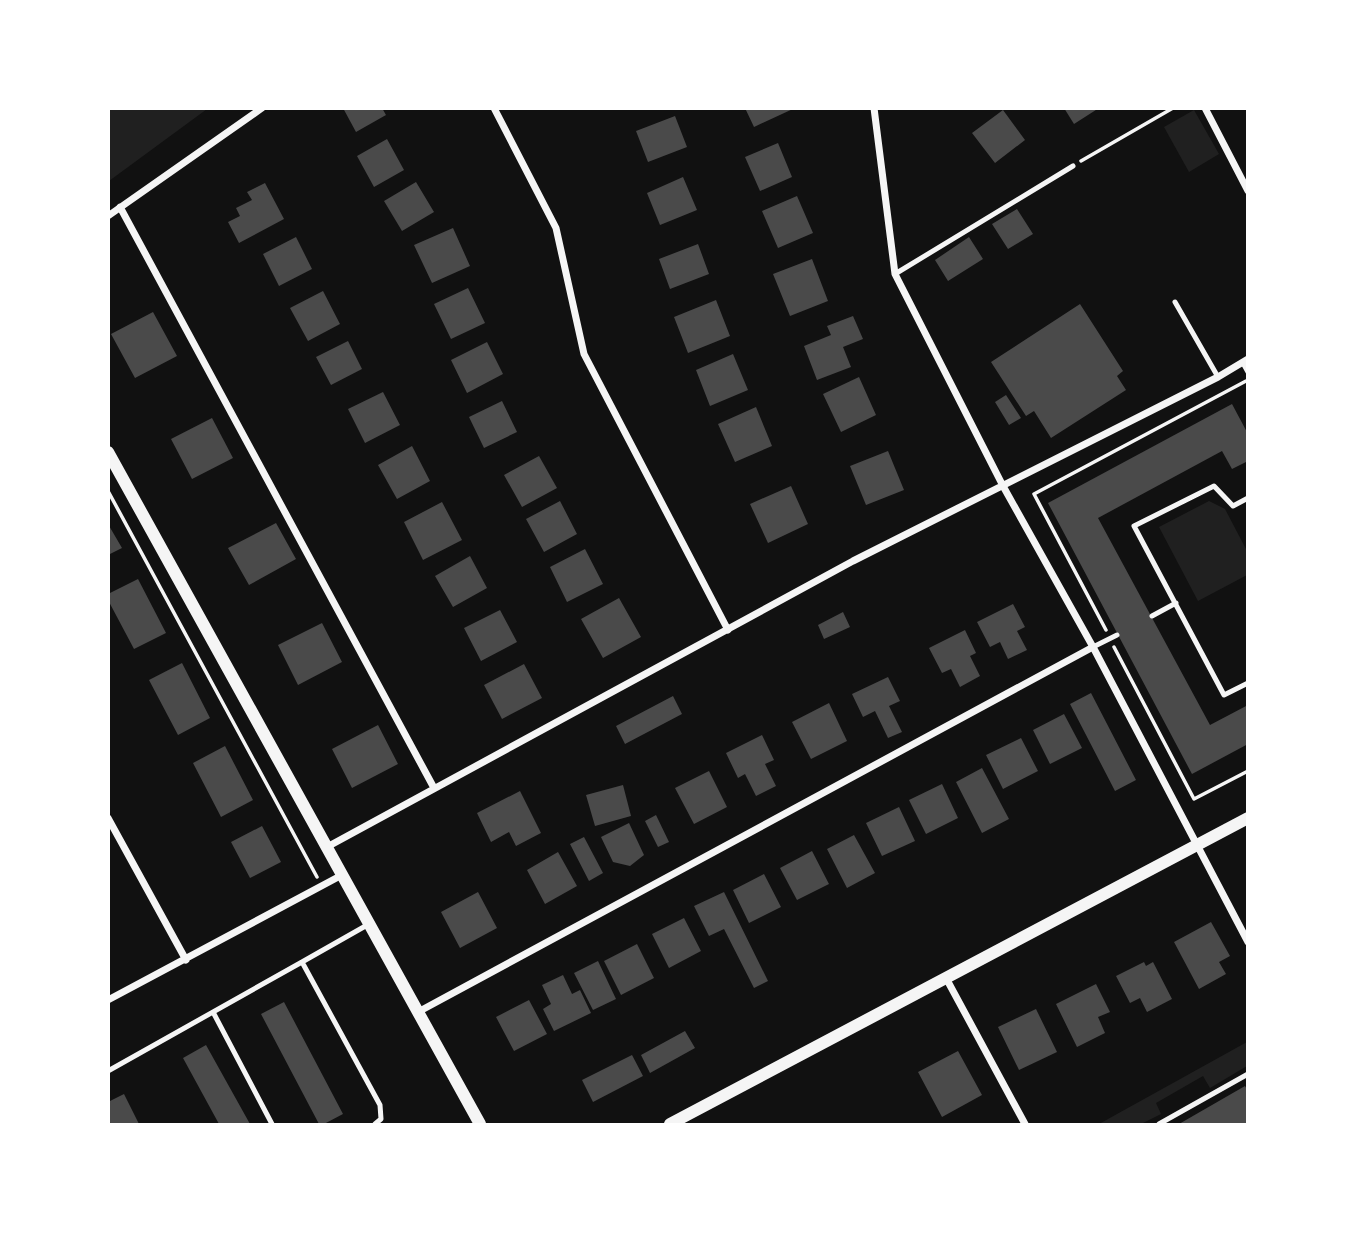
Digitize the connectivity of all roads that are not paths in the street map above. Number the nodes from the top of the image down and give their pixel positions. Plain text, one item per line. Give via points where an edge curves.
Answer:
1 (262, 108) edge
2 (494, 108) edge
3 (874, 108) edge
4 (1205, 108) edge
5 (1073, 166) road end
6 (1248, 191) edge
7 (120, 207) junction
8 (108, 216) edge
9 (895, 274) junction
10 (1175, 302) dead end
11 (1245, 361) edge
12 (1248, 372) edge
13 (1218, 377) junction
14 (108, 452) edge
15 (1003, 486) junction
16 (1248, 498) edge
17 (1176, 603) junction
18 (1152, 616) dead end
19 (728, 630) junction
20 (1117, 635) dead end
21 (1093, 647) junction
22 (1248, 683) edge
23 (434, 788) junction
24 (108, 818) edge
25 (1248, 818) edge
26 (1197, 845) junction
27 (327, 847) junction
28 (342, 876) junction
29 (369, 924) junction
30 (1248, 942) edge
31 (186, 960) junction
32 (302, 962) junction
33 (946, 978) junction
34 (108, 1000) edge
35 (214, 1012) junction
36 (418, 1012) junction
37 (108, 1071) edge
38 (1248, 1074) edge
39 (272, 1125) edge
40 (375, 1125) edge
41 (480, 1125) edge
42 (670, 1125) edge
43 (1025, 1125) edge
44 (1158, 1125) edge

1 - 7 street
2 - 19 street via 556,228 584,354
3 - 9 street
4 - 6 street
5 - 9 lane
7 - 8 street
7 - 23 street
9 - 15 street
10 - 13 lane
11 - 12 lane
11 - 13 street
13 - 15 street
14 - 27 street
15 - 19 street
15 - 21 street
16 - 17 lane via 1233,506 1214,486 1134,526
17 - 18 lane
17 - 22 lane via 1224,695
19 - 23 street
20 - 21 lane
21 - 26 street
21 - 36 street
23 - 27 street
24 - 31 street
25 - 26 street
26 - 30 street
26 - 33 street
27 - 28 street
28 - 29 street
28 - 31 street
29 - 32 lane
29 - 36 street
31 - 34 street
32 - 35 lane
32 - 40 lane via 380,1105 381,1119
33 - 42 street
33 - 43 street
35 - 37 lane
35 - 39 lane
36 - 41 street
38 - 44 lane

